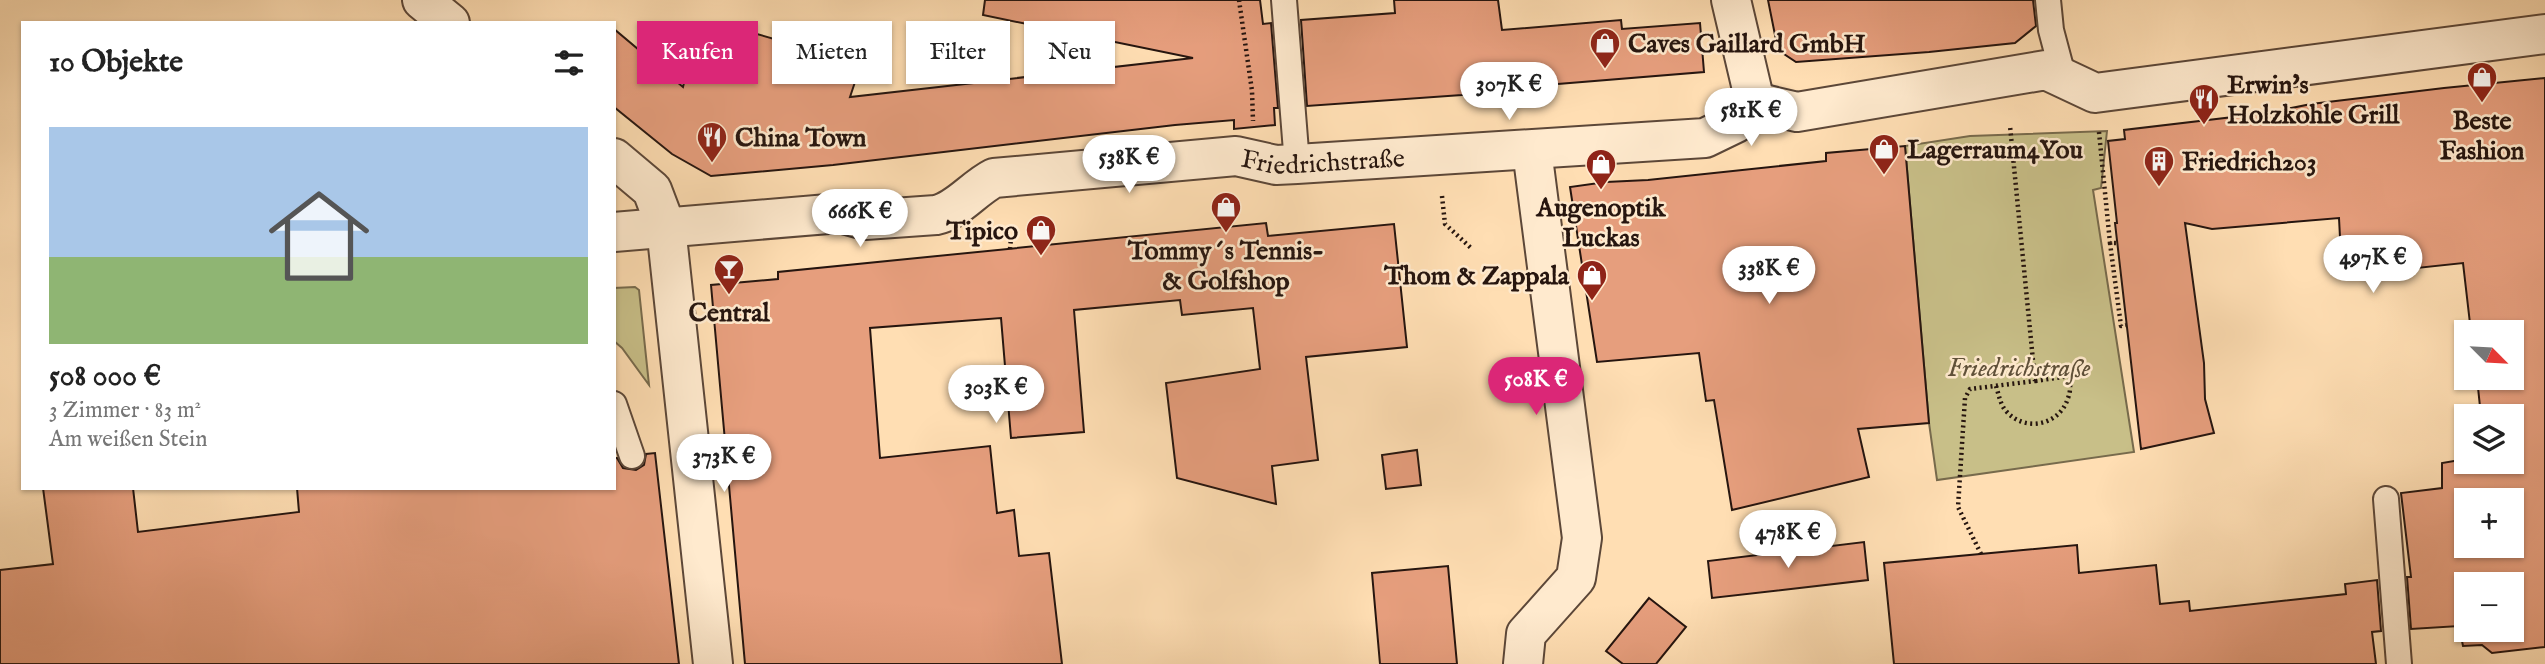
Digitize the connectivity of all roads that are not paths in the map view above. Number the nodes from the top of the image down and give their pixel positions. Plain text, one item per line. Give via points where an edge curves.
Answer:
1 (422, 0) edge
2 (1283, 0) edge
3 (1731, 0) edge
4 (2048, 0) edge
5 (448, 21) edge
6 (2545, 34) edge
7 (2064, 79) junction
8 (1755, 102) junction
9 (1547, 149) junction
10 (616, 160) edge
11 (1297, 164) junction
12 (666, 227) junction
13 (616, 232) edge
14 (616, 410) edge
15 (632, 456) dead end
16 (2386, 499) dead end
17 (713, 664) edge
18 (1524, 664) edge
19 (2399, 664) edge

1 - 5 street
2 - 11 lane
3 - 8 street
4 - 7 lane
6 - 7 street via 2095,93
7 - 8 street via 2046,70 1797,112
8 - 9 street, Friedrichstraße via 1736,123 1704,138
9 - 11 street, Friedrichstraße
9 - 18 street via 1582,538 1576,578 1526,634
10 - 12 street via 652,190
11 - 12 street, Friedrichstraße via 1276,165 1236,156 994,178 936,215 865,220 840,213
12 - 13 street, Friedrichstraße
12 - 17 street
14 - 15 lane
16 - 19 lane

